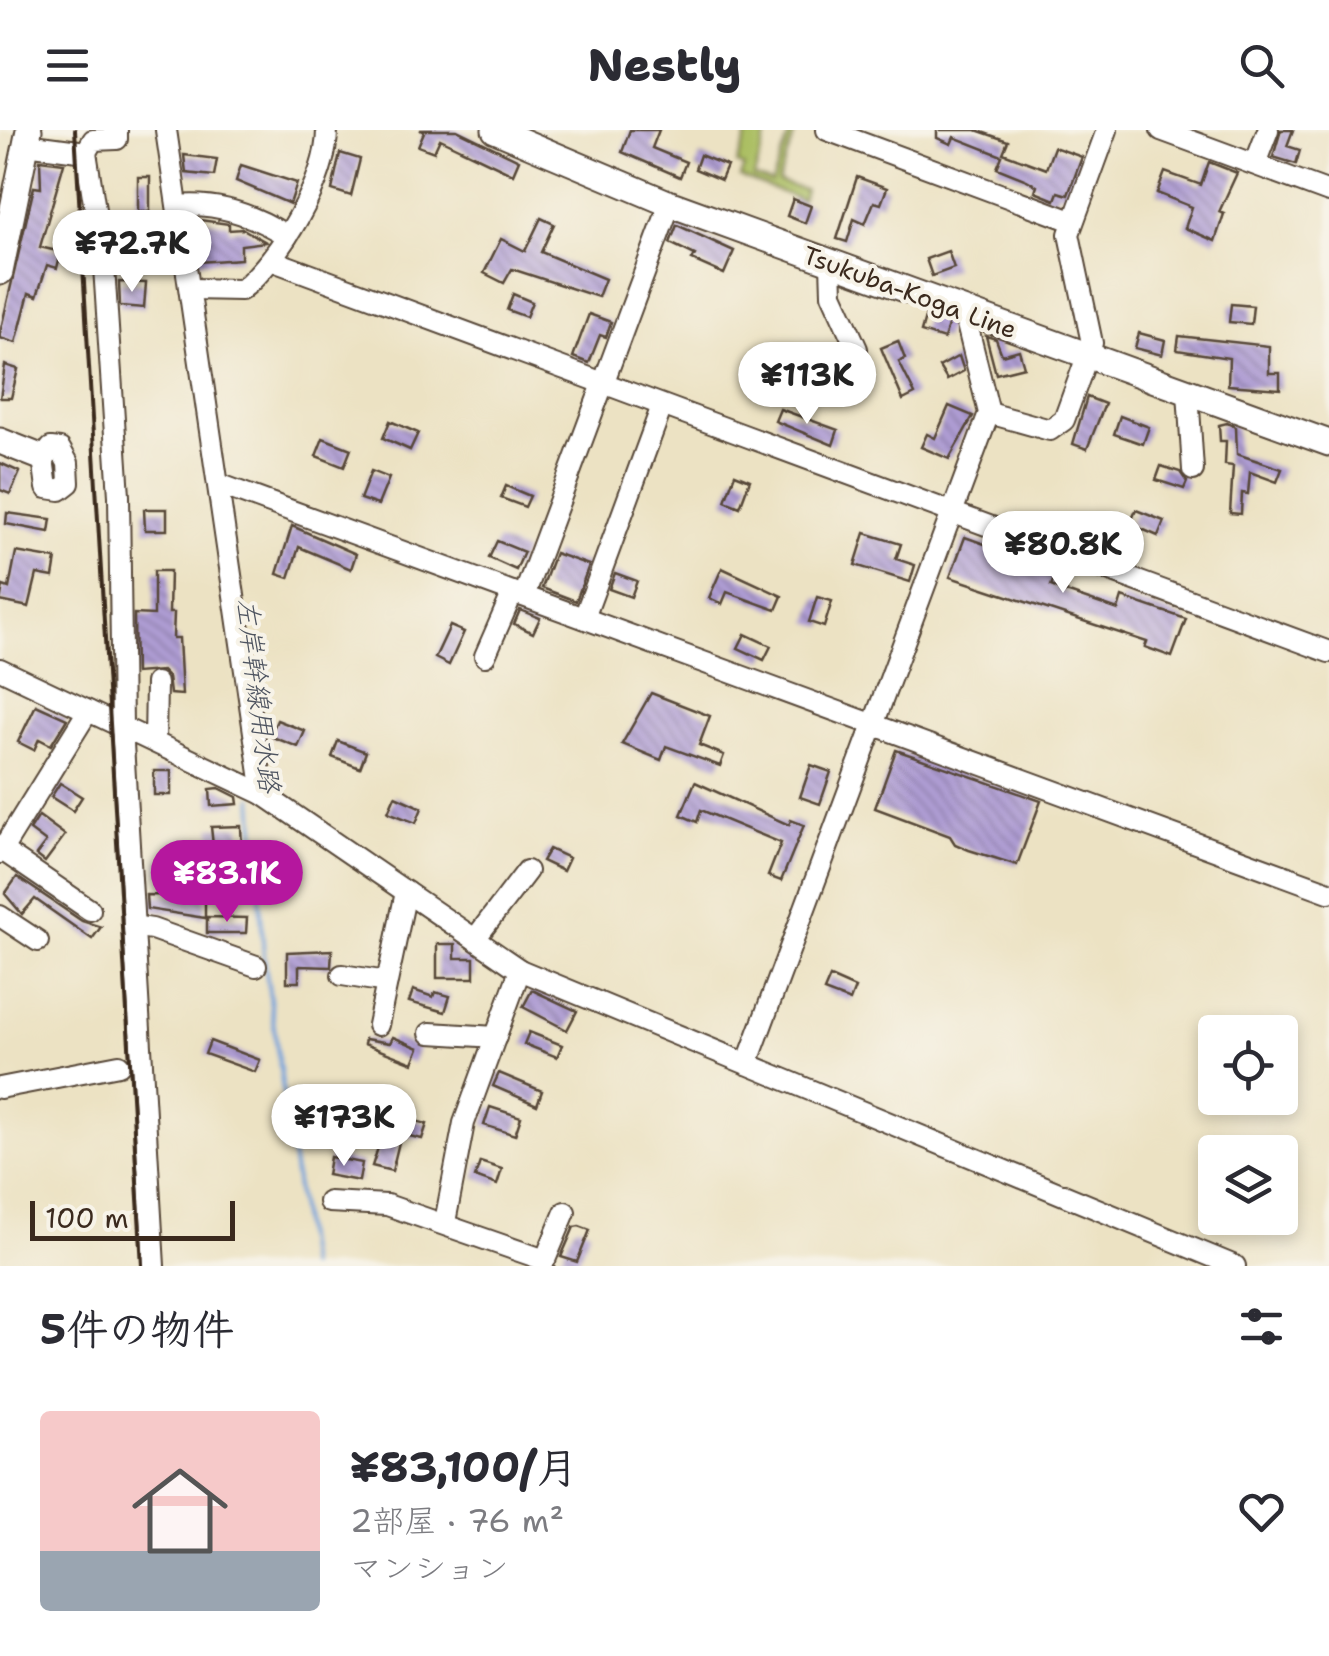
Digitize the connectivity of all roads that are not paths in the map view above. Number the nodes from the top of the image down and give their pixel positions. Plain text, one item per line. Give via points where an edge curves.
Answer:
1 (117, 130) edge
2 (166, 130) edge
3 (328, 130) edge
4 (496, 130) edge
5 (827, 130) edge
6 (1107, 130) edge
7 (1161, 130) edge
8 (1268, 130) edge
9 (28, 137) edge
10 (86, 152) junction
11 (1256, 164) junction
12 (8, 192) edge
13 (1329, 192) edge
14 (670, 204) junction
15 (178, 206) junction
16 (1072, 221) junction
17 (287, 236) junction
18 (270, 260) junction
19 (831, 264) junction
20 (0, 272) edge
21 (191, 289) junction
22 (964, 312) junction
23 (857, 350) dead end
24 (1089, 357) junction
25 (603, 384) junction
26 (1188, 392) junction
27 (662, 406) junction
28 (988, 413) junction
29 (0, 441) edge
30 (1329, 443) edge
31 (43, 458) dead end
32 (1193, 470) dead end
33 (221, 485) junction
34 (950, 514) junction
35 (518, 594) junction
36 (584, 618) junction
37 (1329, 652) edge
38 (485, 656) dead end
39 (0, 669) edge
40 (156, 682) dead end
41 (88, 711) junction
42 (872, 724) junction
43 (122, 727) junction
44 (155, 742) junction
45 (263, 794) junction
46 (1, 852) edge
47 (527, 870) dead end
48 (406, 892) junction
49 (1329, 892) edge
50 (90, 910) dead end
51 (0, 916) edge
52 (132, 926) junction
53 (474, 939) junction
54 (38, 941) dead end
55 (256, 966) dead end
56 (520, 970) junction
57 (342, 975) dead end
58 (387, 982) junction
59 (378, 1025) dead end
60 (430, 1033) dead end
61 (496, 1037) junction
62 (748, 1064) junction
63 (119, 1065) dead end
64 (0, 1088) edge
65 (329, 1202) dead end
66 (565, 1212) dead end
67 (446, 1222) junction
68 (154, 1266) edge
69 (1235, 1266) edge

1 - 10 street via 117,139 93,140
2 - 15 street
3 - 17 street via 319,171
4 - 14 main road, Tsukuba-Koga Line
5 - 16 street
6 - 16 street
7 - 11 street
8 - 11 street
9 - 10 street
9 - 12 main road
10 - 43 street via 104,268 119,496
11 - 13 street
12 - 20 main road
14 - 19 main road, Tsukuba-Koga Line
14 - 25 street
15 - 17 street via 226,210
15 - 21 street
16 - 24 street via 1070,249 1092,343
17 - 18 street
18 - 21 street via 240,290
18 - 25 street
19 - 22 main road, Tsukuba-Koga Line
19 - 23 street via 832,294
21 - 33 street
22 - 24 main road, Tsukuba-Koga Line
22 - 28 street
24 - 26 main road, Tsukuba-Koga Line
24 - 28 street via 1064,420 1050,430
25 - 27 street
25 - 35 street
26 - 30 main road, Tsukuba-Koga Line
26 - 32 street
27 - 34 street
27 - 36 street
28 - 34 street
29 - 31 main road
33 - 35 street
33 - 45 street
34 - 37 street
34 - 42 street
35 - 36 street
35 - 38 street
36 - 42 street
39 - 41 street
40 - 44 street
41 - 43 street
41 - 46 street
42 - 49 street
42 - 62 street
43 - 44 street
43 - 52 street
44 - 45 street
45 - 48 street
46 - 50 street
47 - 53 street
48 - 53 street
48 - 58 street
51 - 54 street
52 - 55 street
52 - 68 street
53 - 56 street
56 - 61 street
56 - 62 street
57 - 58 street
58 - 59 street
60 - 61 street
61 - 67 street via 464,1123
62 - 69 street
63 - 64 street
65 - 67 street via 387,1204
66 - 67 street via 545,1260

